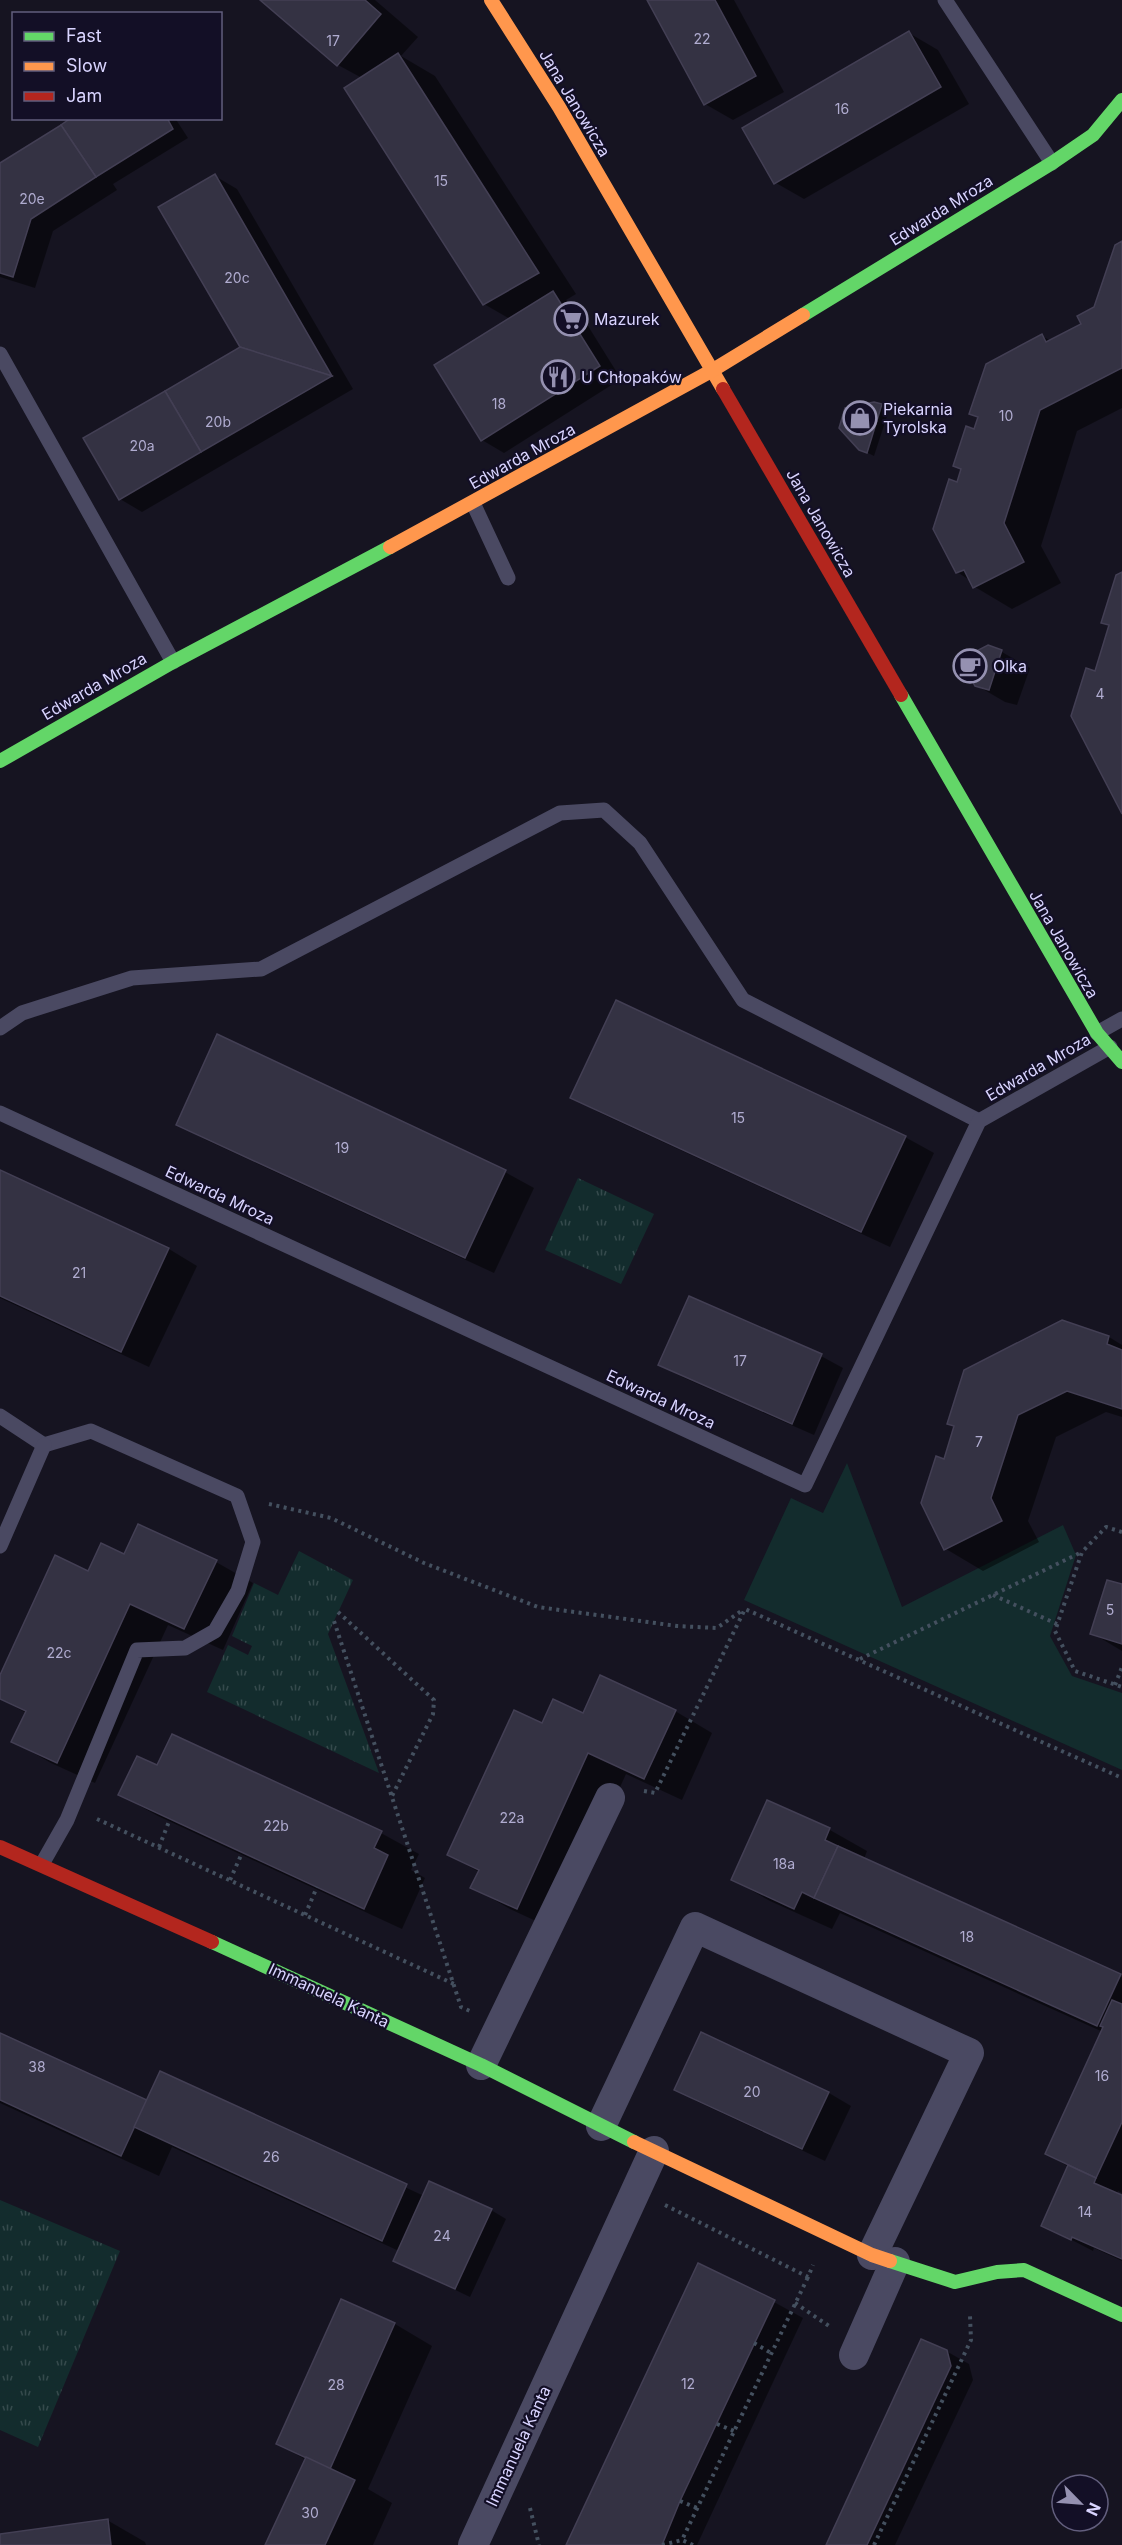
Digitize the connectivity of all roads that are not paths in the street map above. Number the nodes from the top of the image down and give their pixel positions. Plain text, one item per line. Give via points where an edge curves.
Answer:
1 (491, 0) edge
2 (945, 0) edge
3 (1122, 100) edge
4 (1052, 163) junction
5 (0, 354) edge
6 (713, 370) junction
7 (473, 503) junction
8 (508, 578) dead end
9 (173, 662) junction
10 (0, 761) edge
11 (1122, 1019) edge
12 (0, 1028) edge
13 (1097, 1033) junction
14 (1110, 1047) junction
15 (1122, 1062) edge
16 (0, 1113) edge
17 (979, 1121) junction
18 (0, 1416) edge
19 (44, 1444) junction
20 (0, 1546) edge
21 (610, 1798) road end
22 (0, 1847) edge
23 (42, 1864) junction
24 (481, 2065) junction
25 (602, 2126) junction
26 (654, 2151) junction
27 (884, 2259) junction
28 (1122, 2316) edge
29 (854, 2355) dead end
30 (473, 2545) edge

1 - 6 street, Jana Janowicza via 559,107
2 - 4 lane
3 - 4 street, Edwarda Mroza via 1093,135
4 - 6 street, Edwarda Mroza
5 - 9 lane
6 - 7 street, Edwarda Mroza
6 - 13 street, Jana Janowicza
7 - 8 lane
7 - 9 street, Edwarda Mroza
9 - 10 street, Edwarda Mroza
11 - 13 lane
12 - 17 lane via 22,1013 132,978 261,969 560,813 604,810 640,843 743,1000
13 - 14 street, Jana Janowicza
14 - 15 street, Jana Janowicza
14 - 17 lane, Edwarda Mroza
16 - 17 lane, Edwarda Mroza via 805,1485
18 - 19 lane
19 - 20 lane
19 - 23 lane via 91,1431 237,1496 253,1542 238,1591 215,1631 185,1648 136,1650 67,1820
21 - 24 street
22 - 23 street, Immanuela Kanta
23 - 24 street, Immanuela Kanta
24 - 25 street, Immanuela Kanta
25 - 26 street, Immanuela Kanta
25 - 27 street via 695,1927 969,2053
26 - 27 street, Immanuela Kanta
26 - 30 street, Immanuela Kanta
27 - 28 street, Immanuela Kanta via 955,2282 1024,2270
27 - 29 street

